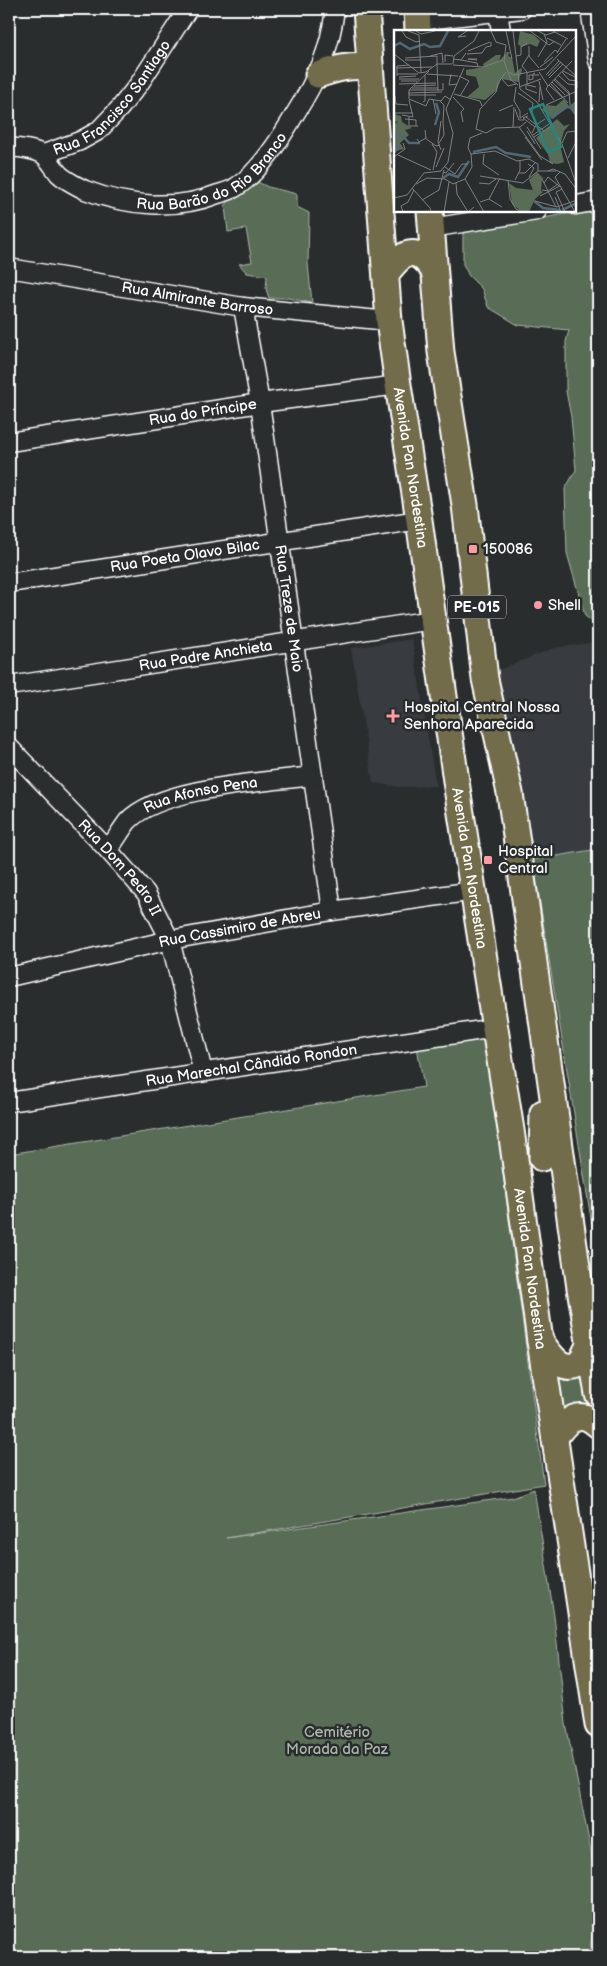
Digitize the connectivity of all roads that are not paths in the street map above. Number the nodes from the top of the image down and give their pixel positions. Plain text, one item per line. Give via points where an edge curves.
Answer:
1 (188, 9) edge
2 (335, 9) edge
3 (366, 9) edge
4 (522, 9) edge
5 (590, 9) edge
6 (498, 12) junction
7 (418, 20) edge
8 (501, 30) edge
9 (598, 61) edge
10 (370, 67) junction
11 (318, 75) junction
12 (12, 145) edge
13 (44, 154) junction
14 (598, 201) edge
15 (577, 205) edge
16 (530, 212) edge
17 (430, 220) edge
18 (9, 268) edge
19 (434, 271) junction
20 (386, 274) junction
21 (243, 307) junction
22 (389, 321) junction
23 (398, 385) junction
24 (260, 403) junction
25 (9, 442) edge
26 (419, 520) junction
27 (280, 542) junction
28 (9, 583) edge
29 (432, 620) junction
30 (295, 642) junction
31 (9, 686) edge
32 (9, 746) edge
33 (312, 776) junction
34 (108, 850) junction
35 (474, 891) junction
36 (332, 911) junction
37 (170, 940) junction
38 (9, 977) edge
39 (495, 1028) junction
40 (543, 1032) junction
41 (203, 1072) junction
42 (9, 1102) edge
43 (542, 1158) dead end
44 (540, 1342) junction
45 (589, 1345) junction
46 (598, 1394) edge
47 (598, 1425) edge
48 (555, 1437) junction
49 (598, 1724) edge

1 - 13 street, Rua Francisco Santiago via 138,84 98,131
2 - 11 street, Rua Barão do Rio Branco
3 - 10 highway, Avenida Pan Nordestina / PE-015
4 - 6 street
5 - 9 street
6 - 7 street
6 - 8 street
10 - 11 highway via 338,68
10 - 20 highway, Avenida Pan Nordestina / PE-015
11 - 13 street, Rua Barão do Rio Branco via 264,161 236,187 206,199 181,205 112,200 82,189 60,175
12 - 13 street
14 - 15 street
16 - 17 street
17 - 19 highway, PE-015
18 - 21 street, Rua Almirante Barroso
19 - 20 highway via 426,258 408,254 399,257
19 - 40 highway, PE-015 via 441,352 465,505 485,679 510,793
20 - 22 highway, Avenida Pan Nordestina / PE-015
21 - 22 street, Rua Almirante Barroso
21 - 24 street, Rua Treze de Maio
22 - 23 highway, Avenida Pan Nordestina / PE-015
23 - 24 street, Rua do Príncipe
23 - 26 highway, Avenida Pan Nordestina / PE-015
24 - 25 street, Rua do Príncipe
24 - 27 street, Rua Treze de Maio
26 - 27 street, Rua Poeta Olavo Bilac
26 - 29 highway, Avenida Pan Nordestina / PE-015
27 - 28 street, Rua Poeta Olavo Bilac
27 - 30 street, Rua Treze de Maio
29 - 30 street, Rua Padre Anchieta
29 - 35 highway, Avenida Pan Nordestina / PE-015
30 - 31 street, Rua Padre Anchieta
30 - 33 street, Rua Treze de Maio
32 - 34 street, Rua Dom Pedro II
33 - 34 street, Rua Afonso Pena via 189,792 157,802 129,820
33 - 36 street, Rua Treze de Maio
34 - 37 street, Rua Dom Pedro II via 146,893
35 - 36 street, Rua Cassimiro de Abreu
35 - 39 highway, Avenida Pan Nordestina / PE-015
36 - 37 street, Rua Cassimiro de Abreu
37 - 38 street, Rua Cassimiro de Abreu
37 - 41 street, Rua Dom Pedro II
39 - 41 street, Rua Marechal Cândido Rondon
39 - 44 highway, Avenida Pan Nordestina / PE-015
40 - 43 highway
40 - 45 highway, PE-015
41 - 42 street, Rua Marechal Cândido Rondon
44 - 45 highway via 565,1367 580,1364
44 - 48 highway, Avenida Pan Nordestina / PE-015
45 - 46 highway, PE-015
47 - 48 highway via 579,1416 572,1418
48 - 49 highway, Avenida Pan Nordestina / PE-015

